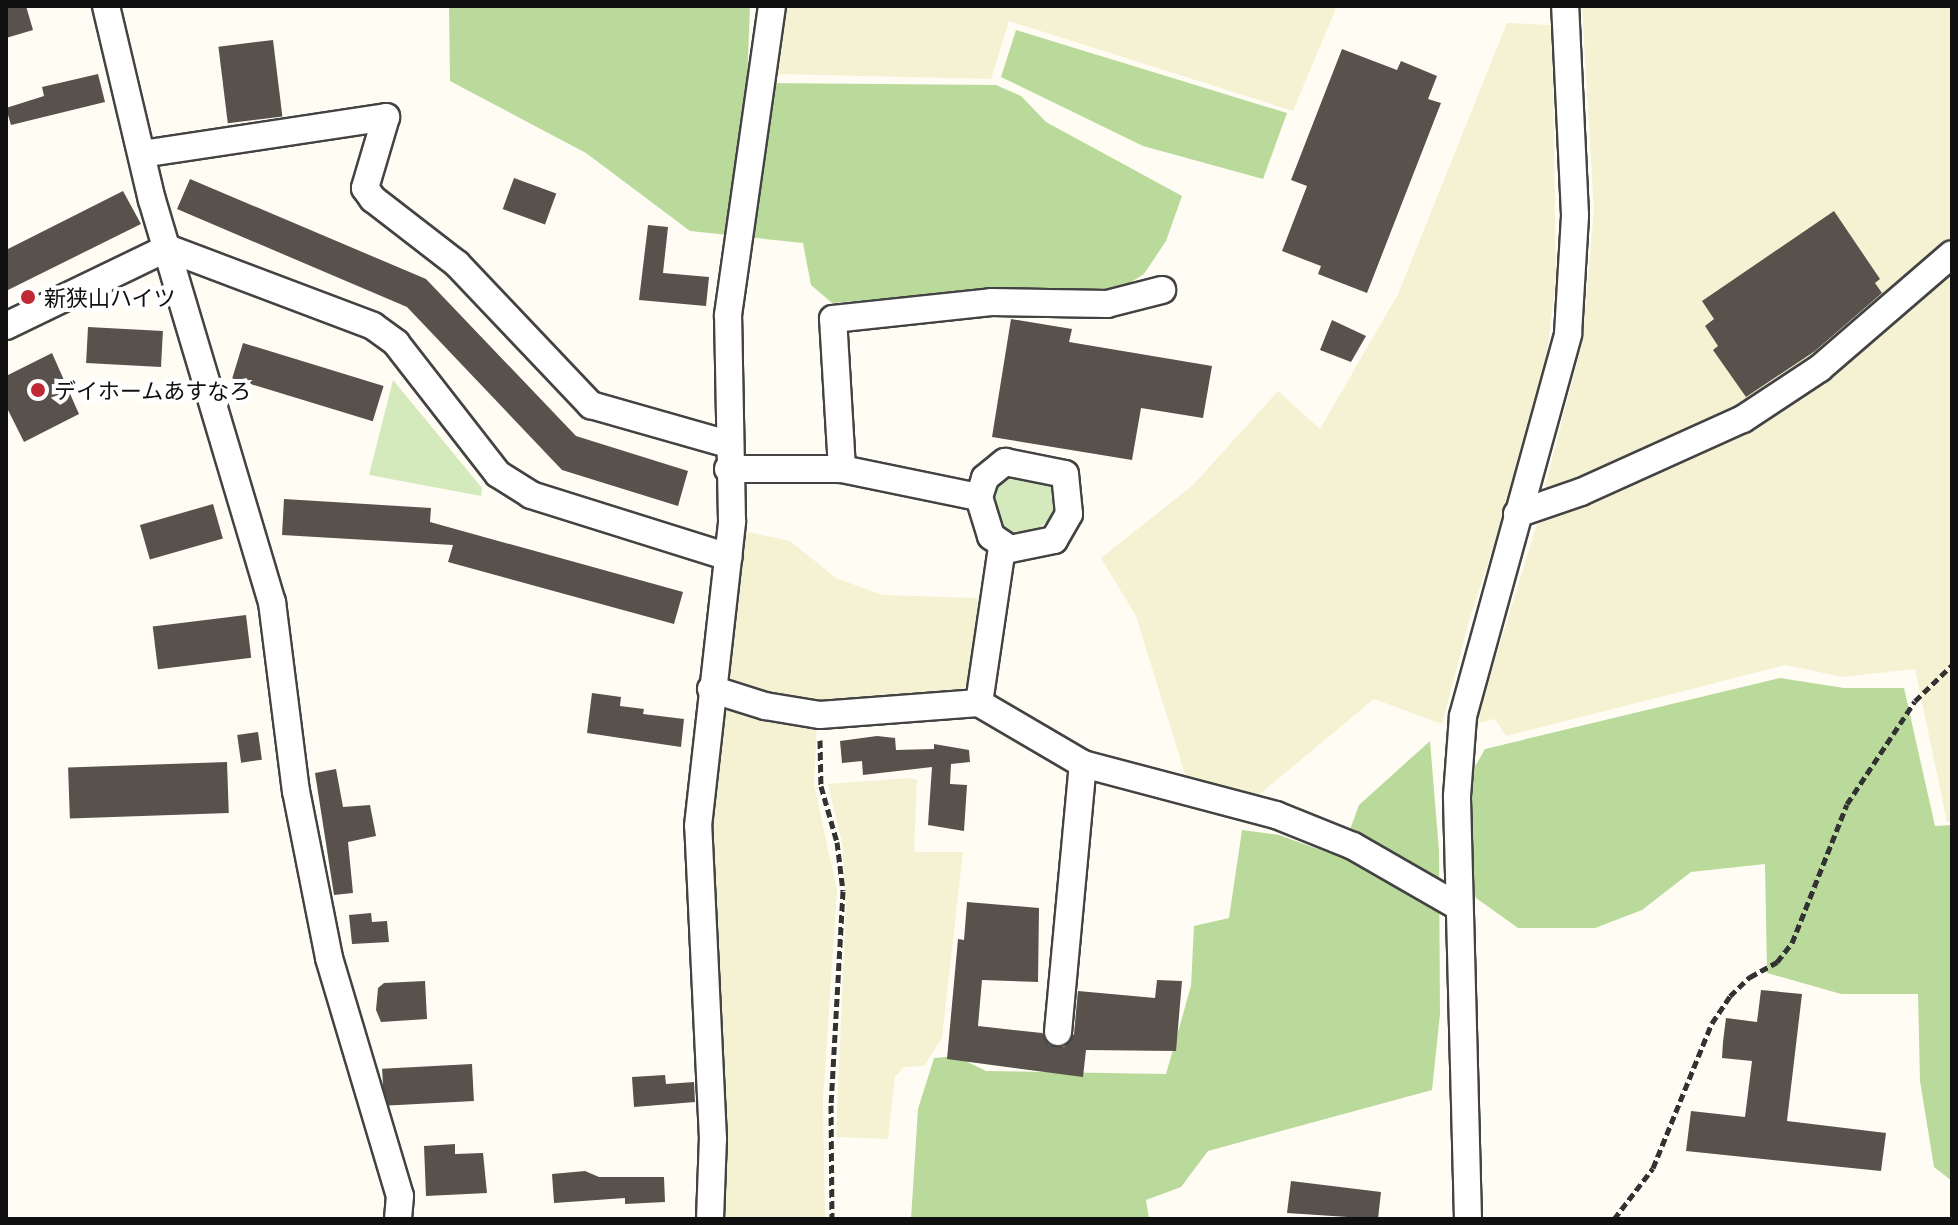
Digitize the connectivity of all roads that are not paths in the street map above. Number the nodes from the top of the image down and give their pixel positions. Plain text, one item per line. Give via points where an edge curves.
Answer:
1 (106, 6) edge
2 (772, 6) edge
3 (1565, 6) edge
4 (142, 154) junction
5 (167, 248) junction
6 (1952, 254) edge
7 (1162, 290) dead end
8 (6, 326) edge
9 (728, 457) junction
10 (842, 469) junction
11 (979, 497) junction
12 (1517, 514) junction
13 (1002, 548) junction
14 (729, 557) junction
15 (711, 689) junction
16 (979, 703) junction
17 (1083, 764) junction
18 (1459, 907) junction
19 (1058, 1032) dead end
20 (398, 1219) edge
21 (710, 1219) edge
22 (1468, 1219) edge

1 - 4 street
2 - 9 street via 731,284
3 - 12 street via 1575,215 1568,334
4 - 5 street
4 - 9 street via 386,117 365,188 373,199 457,264 591,405
5 - 8 street
5 - 14 street via 373,326 396,343 498,474 531,495
5 - 20 street via 272,602 296,791 329,958 400,1196
6 - 12 street via 1820,368 1743,419 1581,492
7 - 10 street via 1107,304 991,302 833,319
9 - 10 street
9 - 14 street
10 - 11 street
11 - 13 street via 985,527
11 - 13 street via 985,478 1005,462 1065,474 1069,514 1054,540 1027,549
12 - 18 street via 1463,716 1457,796
13 - 16 street
14 - 15 street
15 - 16 street via 765,706 820,715
15 - 21 street via 698,826 713,1139
16 - 17 street
17 - 18 street via 1276,815 1353,846
17 - 19 street
18 - 22 street

